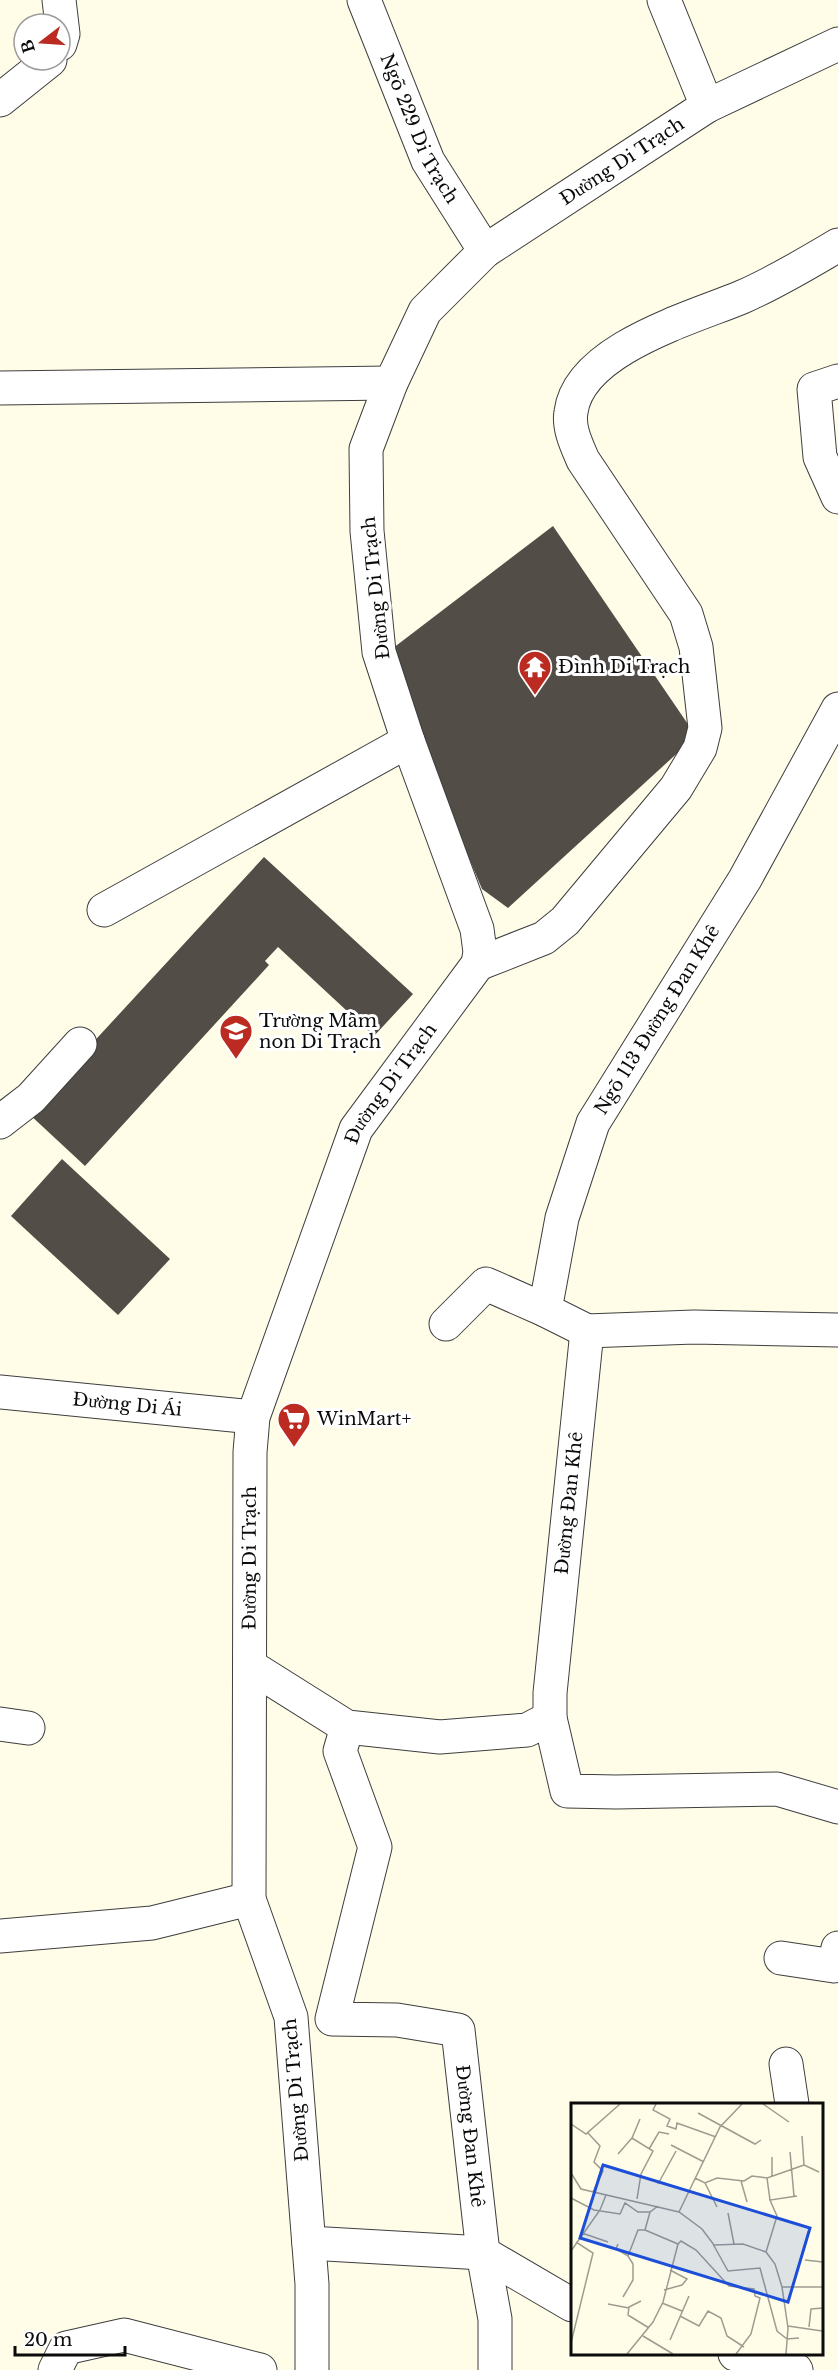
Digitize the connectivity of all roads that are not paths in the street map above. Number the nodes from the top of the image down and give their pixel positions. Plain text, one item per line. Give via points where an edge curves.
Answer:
1 (364, 0) edge
2 (664, 0) edge
3 (838, 44) edge
4 (35, 72) edge
5 (0, 100) edge
6 (707, 106) junction
7 (838, 245) edge
8 (485, 251) junction
9 (838, 381) edge
10 (391, 383) junction
11 (0, 388) edge
12 (838, 498) edge
13 (838, 709) edge
14 (408, 741) junction
15 (104, 910) dead end
16 (478, 964) junction
17 (80, 1044) dead end
18 (0, 1122) edge
19 (545, 1310) junction
20 (446, 1324) dead end
21 (838, 1330) edge
22 (587, 1331) junction
23 (0, 1392) edge
24 (253, 1417) junction
25 (250, 1666) junction
26 (550, 1718) junction
27 (347, 1726) junction
28 (838, 1807) edge
29 (249, 1899) junction
30 (0, 1936) edge
31 (838, 1948) edge
32 (780, 1958) dead end
33 (291, 2017) junction
34 (332, 2019) junction
35 (786, 2064) dead end
36 (792, 2103) edge
37 (309, 2243) junction
38 (483, 2253) junction
39 (571, 2304) edge
40 (741, 2355) edge
41 (787, 2363) edge
42 (55, 2370) edge
43 (260, 2370) edge
44 (312, 2370) edge
45 (495, 2370) edge

1 - 8 street, Ngõ 229 Di Trạch via 428,161
2 - 6 street
3 - 6 street, Đường Di Trạch
4 - 5 street
6 - 8 street, Đường Di Trạch
7 - 16 street via 745,296 631,342 605,360 577,393 570,412 573,437 583,460 686,614 696,647 705,728 700,748 676,788 565,921 544,938
8 - 10 street, Đường Di Trạch via 425,311
9 - 12 street via 814,389 820,456
10 - 11 street
10 - 14 street, Đường Di Trạch via 366,449 367,531 379,652
13 - 19 street, Ngõ 113 Đường Đan Khê via 745,879 593,1123 562,1218
14 - 15 street
14 - 16 street, Đường Di Trạch via 477,929
16 - 24 street, Đường Di Trạch via 356,1129
17 - 18 street via 31,1098
19 - 20 street via 486,1284
19 - 22 street
21 - 22 street via 694,1327
22 - 26 street, Đường Đan Khê
23 - 24 street, Đường Di Ái
24 - 25 street, Đường Di Trạch
25 - 27 street
25 - 29 street, Đường Di Trạch
26 - 27 street via 527,1730 440,1737
26 - 28 street, Đường Đan Khê via 567,1791 777,1789
27 - 34 street via 340,1751 375,1847
29 - 30 street via 152,1923
29 - 33 street, Đường Di Trạch
31 - 32 street via 834,1966
33 - 34 street, Đường Đan Khê
33 - 37 street, Đường Di Trạch
34 - 38 street, Đường Đan Khê via 397,2020 458,2030
35 - 36 street
37 - 38 street
37 - 44 street, Đường Di Trạch
38 - 39 street
38 - 45 street, Đường Đan Khê via 495,2319
40 - 41 street
42 - 43 street via 66,2348 124,2335

